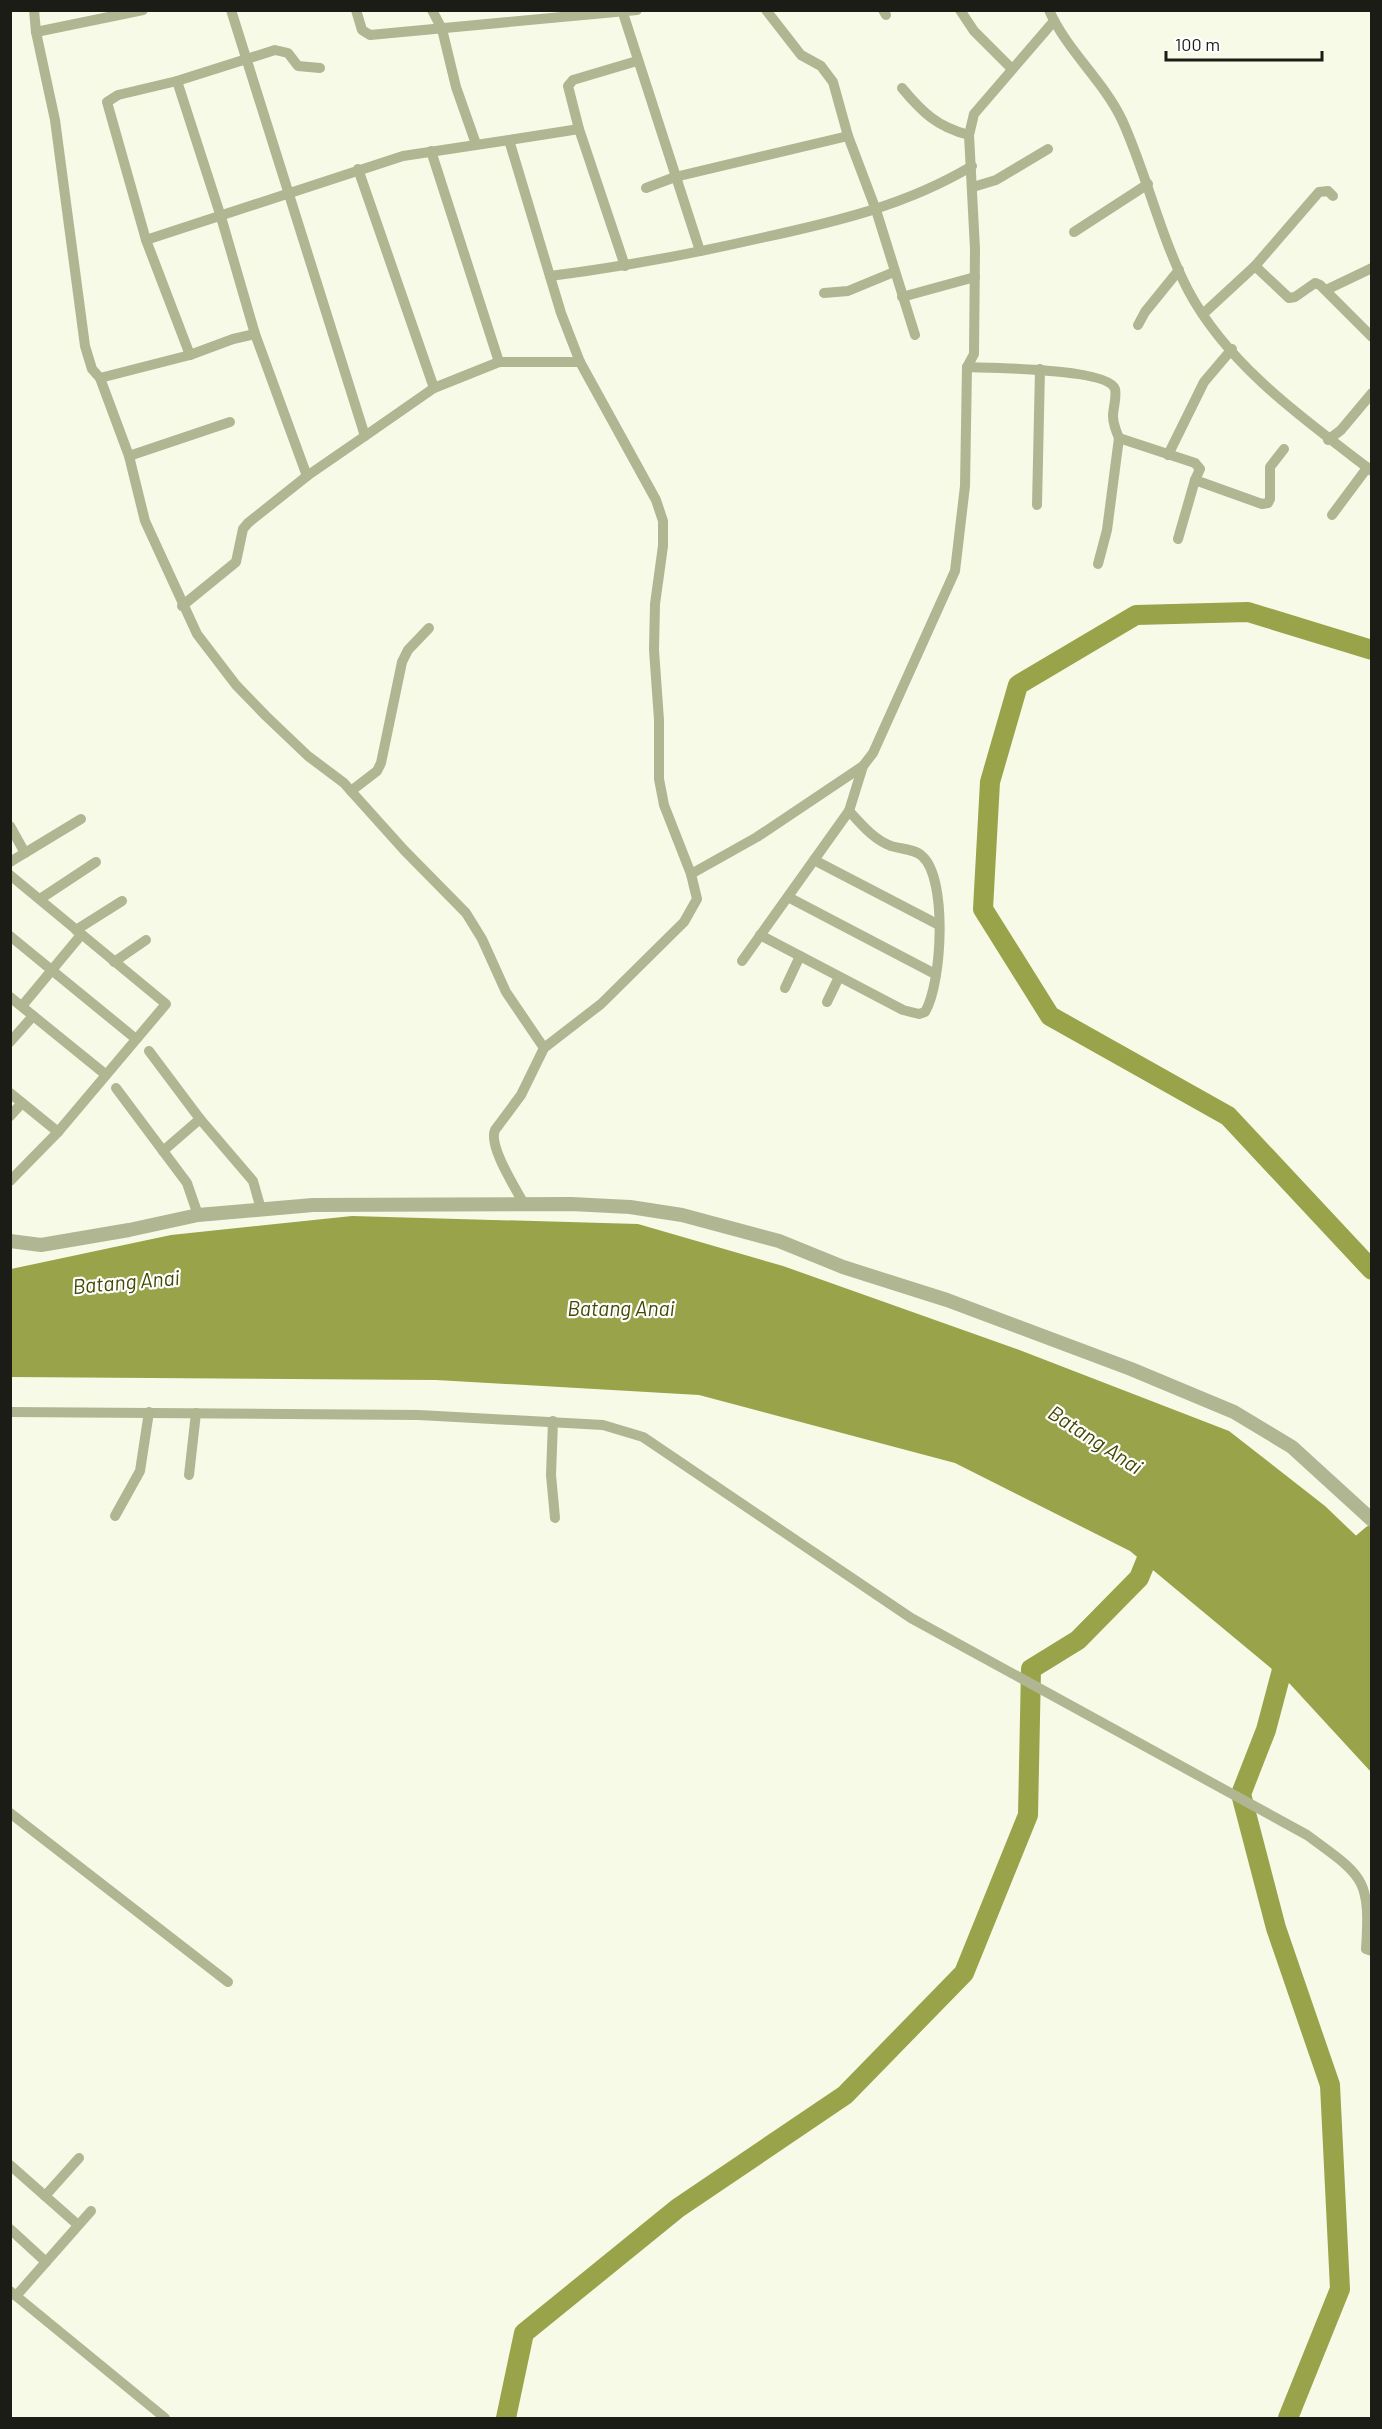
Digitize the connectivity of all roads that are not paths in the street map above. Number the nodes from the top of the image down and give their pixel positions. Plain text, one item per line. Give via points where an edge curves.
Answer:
1 (34, 10) edge
2 (143, 10) edge
3 (231, 10) edge
4 (356, 10) edge
5 (432, 10) edge
6 (637, 10) edge
7 (766, 10) edge
8 (960, 10) edge
9 (1049, 10) edge
10 (622, 11) edge
11 (113, 14) edge
12 (1054, 21) junction
13 (442, 28) junction
14 (36, 32) junction
15 (246, 57) junction
16 (637, 61) junction
17 (320, 68) dead end
18 (1011, 68) junction
19 (177, 81) junction
20 (902, 88) dead end
21 (579, 129) junction
22 (969, 135) junction
23 (848, 136) junction
24 (509, 140) junction
25 (476, 144) junction
26 (1048, 149) dead end
27 (431, 151) junction
28 (972, 166) junction
29 (358, 169) junction
30 (675, 177) junction
31 (1148, 184) junction
32 (973, 187) junction
33 (646, 188) dead end
34 (289, 194) junction
35 (1333, 196) dead end
36 (876, 210) junction
37 (221, 217) junction
38 (1074, 232) dead end
39 (146, 240) junction
40 (700, 251) junction
41 (625, 266) junction
42 (1255, 266) junction
43 (1371, 268) edge
44 (1179, 270) junction
45 (894, 272) junction
46 (550, 276) junction
47 (975, 277) junction
48 (1326, 290) junction
49 (824, 293) dead end
50 (902, 297) junction
51 (1203, 314) junction
52 (1138, 325) dead end
53 (255, 334) junction
54 (915, 335) dead end
55 (1371, 338) edge
56 (1232, 350) junction
57 (190, 356) junction
58 (499, 362) junction
59 (580, 362) junction
60 (967, 367) junction
61 (1040, 369) junction
62 (100, 378) junction
63 (434, 388) junction
64 (1371, 393) edge
65 (230, 422) dead end
66 (365, 436) junction
67 (1119, 438) junction
68 (1328, 440) junction
69 (1284, 449) dead end
70 (1168, 455) junction
71 (129, 456) junction
72 (1369, 469) edge
73 (307, 476) junction
74 (1195, 480) junction
75 (1036, 505) dead end
76 (1332, 515) dead end
77 (1178, 539) dead end
78 (1098, 564) dead end
79 (182, 606) junction
80 (429, 628) dead end
81 (863, 766) junction
82 (351, 791) junction
83 (849, 811) junction
84 (81, 819) dead end
85 (10, 826) edge
86 (25, 853) junction
87 (814, 860) junction
88 (10, 862) edge
89 (96, 862) dead end
90 (691, 874) junction
91 (10, 875) edge
92 (788, 897) junction
93 (40, 900) junction
94 (122, 901) dead end
95 (939, 925) junction
96 (79, 933) junction
97 (760, 935) junction
98 (10, 936) edge
99 (146, 940) dead end
100 (800, 956) junction
101 (742, 961) dead end
102 (114, 962) junction
103 (52, 970) junction
104 (935, 974) junction
105 (839, 976) junction
106 (784, 988) dead end
107 (10, 997) edge
108 (826, 1002) dead end
109 (22, 1006) junction
110 (33, 1016) junction
111 (136, 1039) junction
112 (10, 1042) edge
113 (544, 1048) junction
114 (149, 1051) dead end
115 (105, 1074) junction
116 (116, 1088) dead end
117 (10, 1093) edge
118 (22, 1103) junction
119 (10, 1116) edge
120 (200, 1119) junction
121 (58, 1132) junction
122 (163, 1150) junction
123 (10, 1181) edge
124 (524, 1204) junction
125 (261, 1209) junction
126 (198, 1215) junction
127 (10, 1241) edge
128 (10, 1412) edge
129 (149, 1412) junction
130 (196, 1413) junction
131 (553, 1421) junction
132 (189, 1475) dead end
133 (115, 1516) dead end
134 (555, 1518) dead end
135 (1369, 1518) edge
136 (10, 1813) edge
137 (1371, 1951) edge
138 (228, 1982) dead end
139 (79, 2158) dead end
140 (10, 2165) edge
141 (45, 2196) junction
142 (91, 2211) dead end
143 (78, 2226) junction
144 (10, 2229) edge
145 (46, 2262) junction
146 (13, 2293) edge
147 (165, 2418) edge

1 - 14 street
2 - 11 street
3 - 15 street
4 - 13 street via 362,30 370,34
5 - 13 street
6 - 10 street
7 - 23 street via 801,55 828,72
8 - 18 street via 974,31
9 - 12 street
10 - 13 street
10 - 16 street
11 - 14 street
12 - 18 street
12 - 31 street via 1104,87 1122,119
13 - 25 street via 453,78
14 - 62 street via 55,120 86,352
15 - 17 street via 282,49 298,66
15 - 19 street
15 - 34 street
16 - 21 street via 568,83
16 - 30 street
18 - 22 street via 974,114
19 - 37 street
19 - 39 street via 118,95 107,102
20 - 22 street via 931,120
21 - 24 street
21 - 41 street
22 - 28 street
23 - 30 street
23 - 36 street
24 - 25 street
24 - 46 street
25 - 27 street
26 - 32 street via 996,180
27 - 29 street
27 - 58 street
28 - 32 street
28 - 36 street via 949,180
29 - 34 street
29 - 63 street
30 - 33 street
30 - 40 street
31 - 38 street
31 - 44 street
32 - 47 street
34 - 37 street
34 - 66 street
35 - 42 street via 1325,190 1319,192
36 - 40 street
36 - 45 street
37 - 39 street
37 - 53 street
39 - 57 street
40 - 41 street
41 - 46 street
42 - 48 street via 1289,298 1315,283
42 - 51 street
43 - 48 street
44 - 51 street
44 - 52 street
45 - 49 street via 848,291
45 - 50 street
46 - 59 street
47 - 50 street
47 - 60 street via 974,354
48 - 55 street
50 - 54 street
51 - 56 street
53 - 57 street
53 - 73 street
56 - 68 street
56 - 70 street via 1204,382
57 - 62 street
58 - 59 street
58 - 63 street
59 - 90 street via 644,476 663,520 654,650 659,779 664,805
60 - 61 street
60 - 81 street via 965,486 955,571 873,753
61 - 67 street via 1096,378 1113,386 1113,417
61 - 75 street
62 - 71 street
63 - 66 street
64 - 68 street
65 - 71 street
66 - 73 street
67 - 70 street
67 - 78 street via 1107,530
68 - 72 street
69 - 74 street via 1270,467 1268,503
70 - 74 street via 1200,466
71 - 79 street via 145,521
72 - 76 street
73 - 79 street via 248,523 243,529 236,562
74 - 77 street
79 - 82 street via 196,634 236,685 308,756
80 - 82 street via 402,662 377,771
81 - 83 street
81 - 90 street via 757,837
82 - 113 street via 466,913 506,992
83 - 87 street
83 - 95 street via 872,834 889,845 920,854 929,863
84 - 86 street
85 - 86 street
86 - 88 street
87 - 92 street
87 - 95 street
89 - 93 street
90 - 113 street via 697,899 684,922 601,1004
91 - 93 street
92 - 97 street
92 - 104 street
93 - 96 street
94 - 96 street
95 - 104 street
96 - 102 street
96 - 103 street
97 - 100 street
97 - 101 street
98 - 103 street
99 - 102 street
100 - 105 street
100 - 106 street
102 - 111 street via 166,1004
103 - 109 street
103 - 111 street
104 - 105 street via 930,1004 920,1014 903,1010
105 - 108 street
107 - 109 street
109 - 110 street
110 - 112 street
110 - 115 street
111 - 115 street
113 - 124 street via 521,1095 493,1136
114 - 120 street
115 - 121 street
116 - 122 street
117 - 118 street
118 - 119 street
118 - 121 street
120 - 122 street
120 - 125 street via 254,1181
121 - 123 street
122 - 126 street via 192,1191
124 - 125 street via 313,1205
124 - 135 street via 630,1207 682,1215 779,1241 1012,1323 1175,1386 1255,1423 1292,1447
125 - 126 street
126 - 127 street via 41,1245
128 - 129 street
129 - 130 street
129 - 133 street via 140,1471
130 - 131 street via 352,1413
130 - 132 street
131 - 134 street via 551,1475
131 - 137 street via 603,1425 643,1437 911,1618 1307,1835 1357,1874 1366,1897 1366,1949
136 - 138 street
139 - 141 street
140 - 141 street
141 - 143 street
142 - 143 street
143 - 145 street
144 - 145 street
145 - 146 street
146 - 147 street

